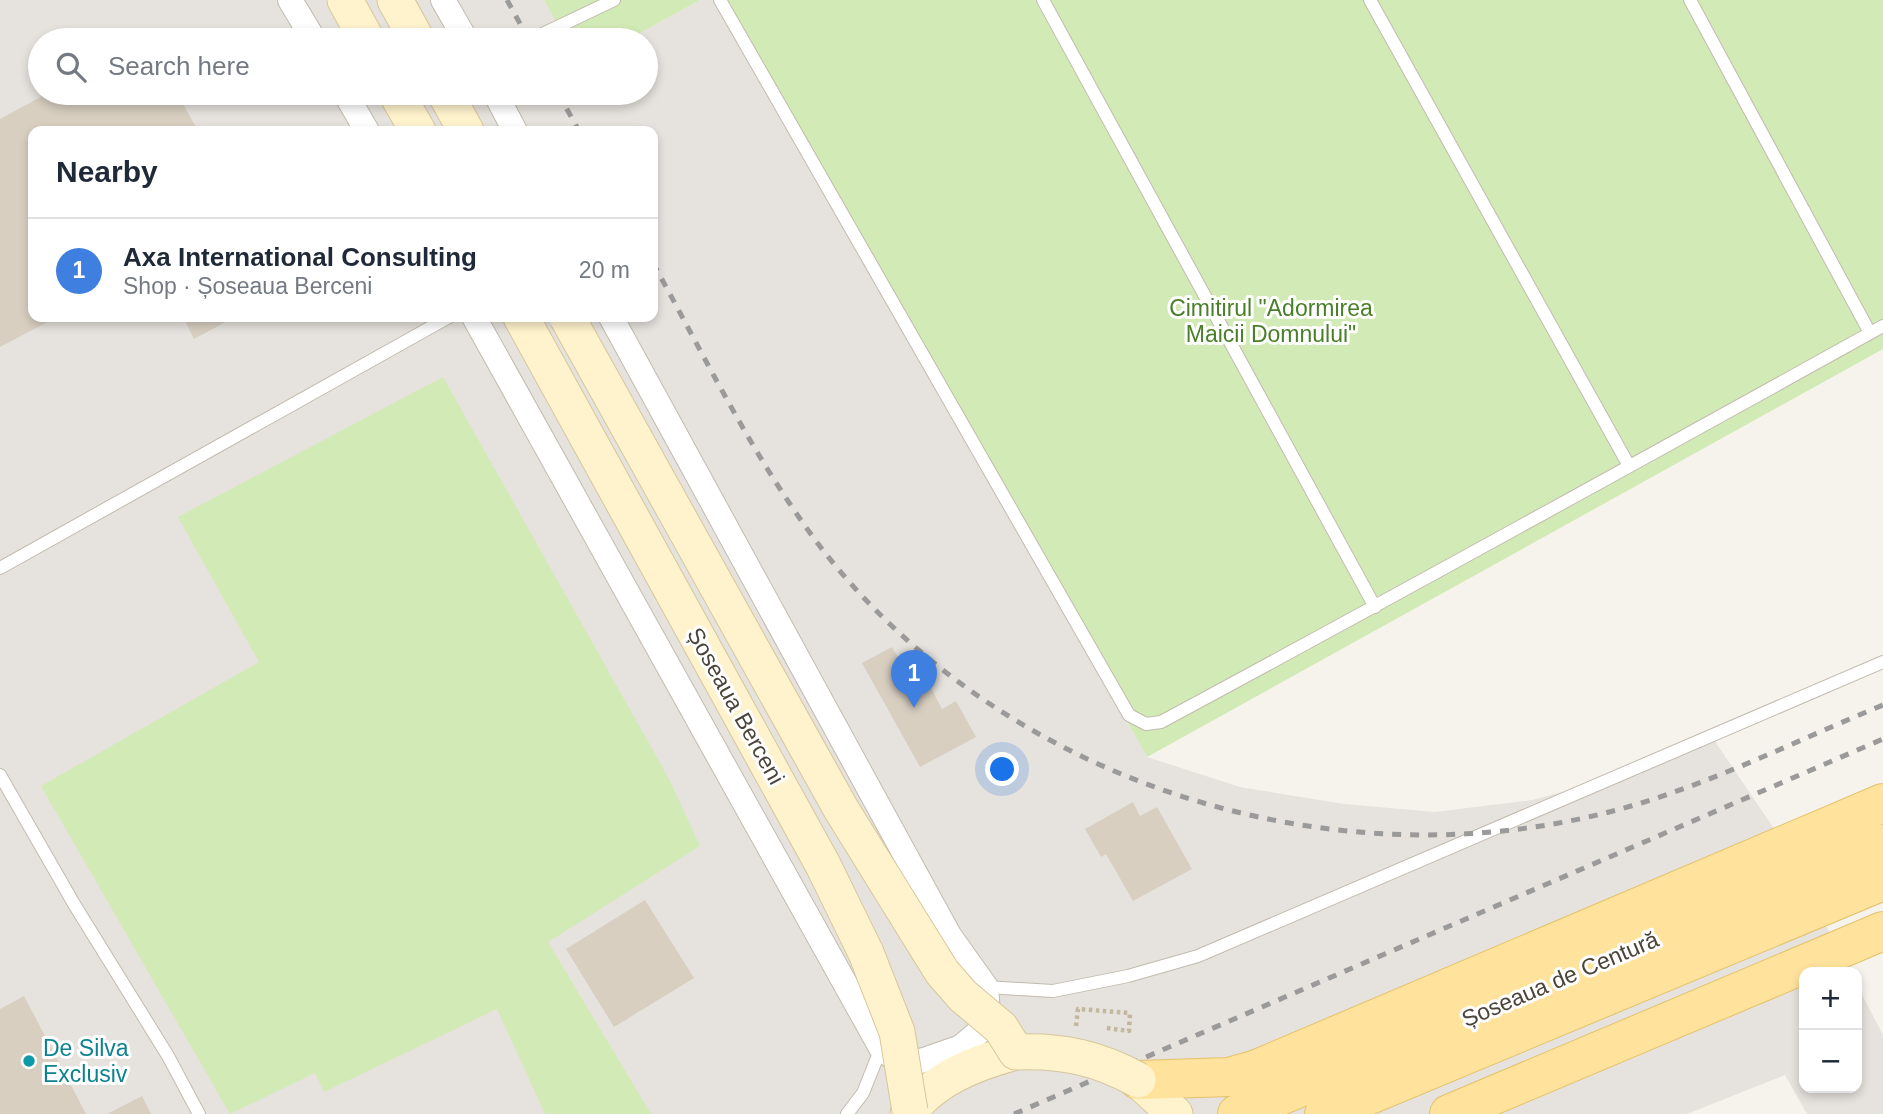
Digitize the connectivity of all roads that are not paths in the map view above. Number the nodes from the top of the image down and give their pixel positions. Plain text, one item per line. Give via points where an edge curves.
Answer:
1 (290, 0) edge
2 (345, 0) edge
3 (395, 0) edge
4 (443, 0) edge
5 (614, 0) edge
6 (720, 0) edge
7 (1044, 0) edge
8 (1370, 0) edge
9 (1690, 0) edge
10 (307, 28) edge
11 (360, 28) edge
12 (410, 28) edge
13 (459, 28) edge
14 (555, 28) edge
15 (352, 105) edge
16 (403, 105) edge
17 (452, 105) edge
18 (501, 105) edge
19 (365, 126) edge
20 (415, 126) edge
21 (463, 126) edge
22 (512, 126) edge
23 (440, 322) edge
24 (477, 322) edge
25 (570, 322) edge
26 (614, 322) edge
27 (526, 326) edge
28 (1883, 326) edge
29 (1870, 333) junction
30 (1628, 464) junction
31 (0, 568) edge
32 (1375, 607) junction
33 (1883, 662) edge
34 (0, 775) edge
35 (1883, 803) edge
36 (1883, 844) edge
37 (1883, 881) edge
38 (1883, 931) edge
39 (986, 987) junction
40 (881, 1048) junction
41 (1016, 1052) junction
42 (1138, 1080) junction
43 (909, 1112) edge
44 (199, 1114) edge
45 (848, 1114) edge
46 (1175, 1114) edge
47 (1237, 1114) edge
48 (1324, 1114) edge
49 (1448, 1114) edge

1 - 10 street
2 - 11 main road
3 - 12 main road
4 - 13 street
5 - 14 lane
6 - 32 lane via 1129,715 1146,724 1161,722
7 - 32 lane
8 - 30 lane
9 - 29 lane
15 - 19 street
16 - 20 main road
17 - 21 main road
18 - 22 street
23 - 31 lane
24 - 40 street
25 - 41 main road, Șoseaua Berceni, bridge via 854,831 942,972 1001,1028
26 - 39 street via 949,935
27 - 43 main road, Șoseaua Berceni, bridge via 846,910 897,1032
28 - 29 lane
29 - 30 lane
30 - 32 lane
33 - 39 lane via 1198,956 1054,991
34 - 44 lane
35 - 42 main road via 1257,1069 1229,1077
36 - 47 main road, Șoseaua de Centură
37 - 48 main road, Șoseaua de Centură
38 - 49 main road
39 - 40 street via 988,1012 980,1031 961,1047 921,1061 895,1059
40 - 45 lane via 863,1093
41 - 42 main road, bridge via 1071,1053
41 - 43 main road via 976,1063 940,1083
42 - 46 main road

